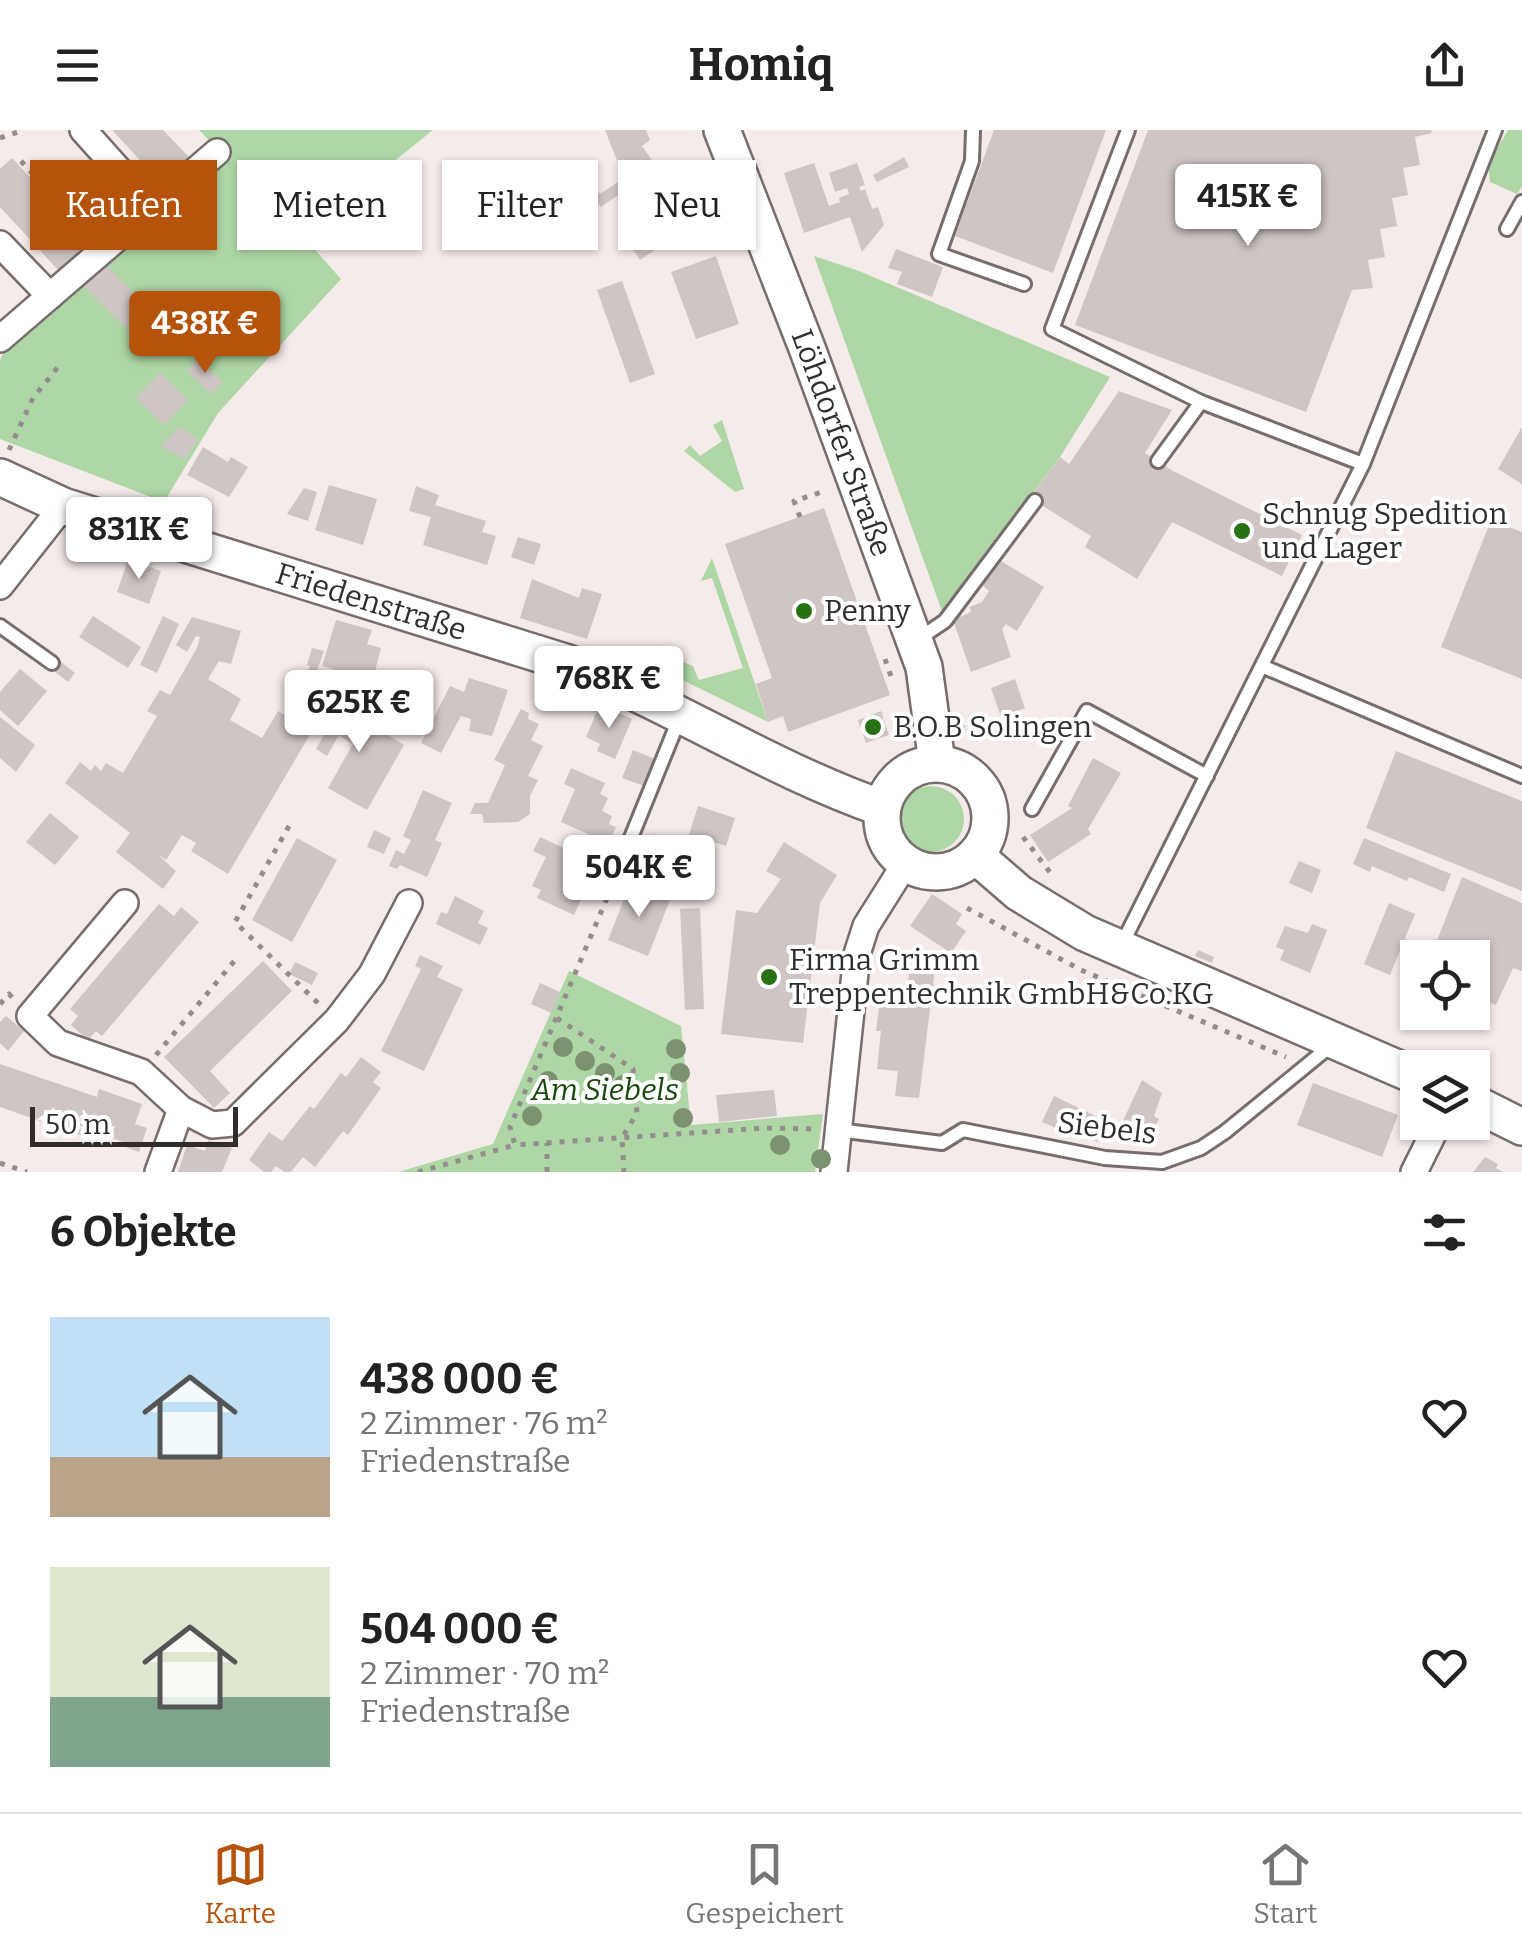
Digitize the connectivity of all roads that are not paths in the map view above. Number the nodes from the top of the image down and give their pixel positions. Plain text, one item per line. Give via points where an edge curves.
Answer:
1 (82, 130) edge
2 (722, 130) edge
3 (973, 130) edge
4 (1128, 130) edge
5 (1495, 130) edge
6 (217, 152) dead end
7 (109, 160) edge
8 (208, 160) edge
9 (1522, 202) edge
10 (1508, 228) dead end
11 (0, 244) edge
12 (103, 250) edge
13 (1024, 284) dead end
14 (50, 296) junction
15 (0, 339) edge
16 (1201, 402) junction
17 (1158, 461) dead end
18 (1364, 464) junction
19 (2, 469) edge
20 (1035, 501) dead end
21 (64, 506) junction
22 (0, 586) edge
23 (0, 626) edge
24 (914, 642) junction
25 (52, 663) dead end
26 (1264, 667) junction
27 (682, 714) junction
28 (937, 763) junction
29 (1208, 776) junction
30 (1522, 776) edge
31 (882, 808) junction
32 (1032, 809) dead end
33 (975, 856) junction
34 (906, 864) junction
35 (613, 882) road end
36 (126, 902) dead end
37 (410, 903) dead end
38 (1119, 950) junction
39 (1336, 1042) junction
40 (1400, 1070) edge
41 (181, 1109) junction
42 (1490, 1111) edge
43 (1522, 1127) edge
44 (838, 1130) junction
45 (1430, 1140) edge
46 (158, 1172) edge
47 (834, 1172) edge
48 (1414, 1172) edge

1 - 7 street
2 - 24 main road, Löhdorfer Straße
3 - 13 lane via 972,161 939,254
4 - 16 lane via 1052,329
5 - 18 lane
6 - 8 street
9 - 10 lane
11 - 14 street
12 - 14 street
14 - 15 street
16 - 17 lane
16 - 18 lane
18 - 26 lane
19 - 21 main road, Friedenstraße
20 - 24 lane via 945,621
21 - 22 street
21 - 27 main road, Friedenstraße via 568,663
23 - 25 lane
24 - 28 main road, Löhdorfer Straße via 930,696
26 - 29 lane
26 - 30 lane
27 - 31 main road, Friedenstraße via 823,786
27 - 35 lane
28 - 31 main road via 902,775
28 - 33 main road via 970,775 989,805 986,840
29 - 32 lane via 1087,711
29 - 38 lane
31 - 34 main road via 890,848
33 - 34 main road via 942,872
33 - 38 main road via 1046,912
34 - 44 street via 860,940
36 - 41 street via 30,1016 58,1043 142,1072
37 - 41 street via 372,974 337,1020 233,1124 212,1125
38 - 39 main road
39 - 40 main road
39 - 44 lane, Siebels via 1225,1132 1162,1162 1105,1158 963,1130 942,1143
41 - 46 street
42 - 43 main road
44 - 47 street
45 - 48 street

